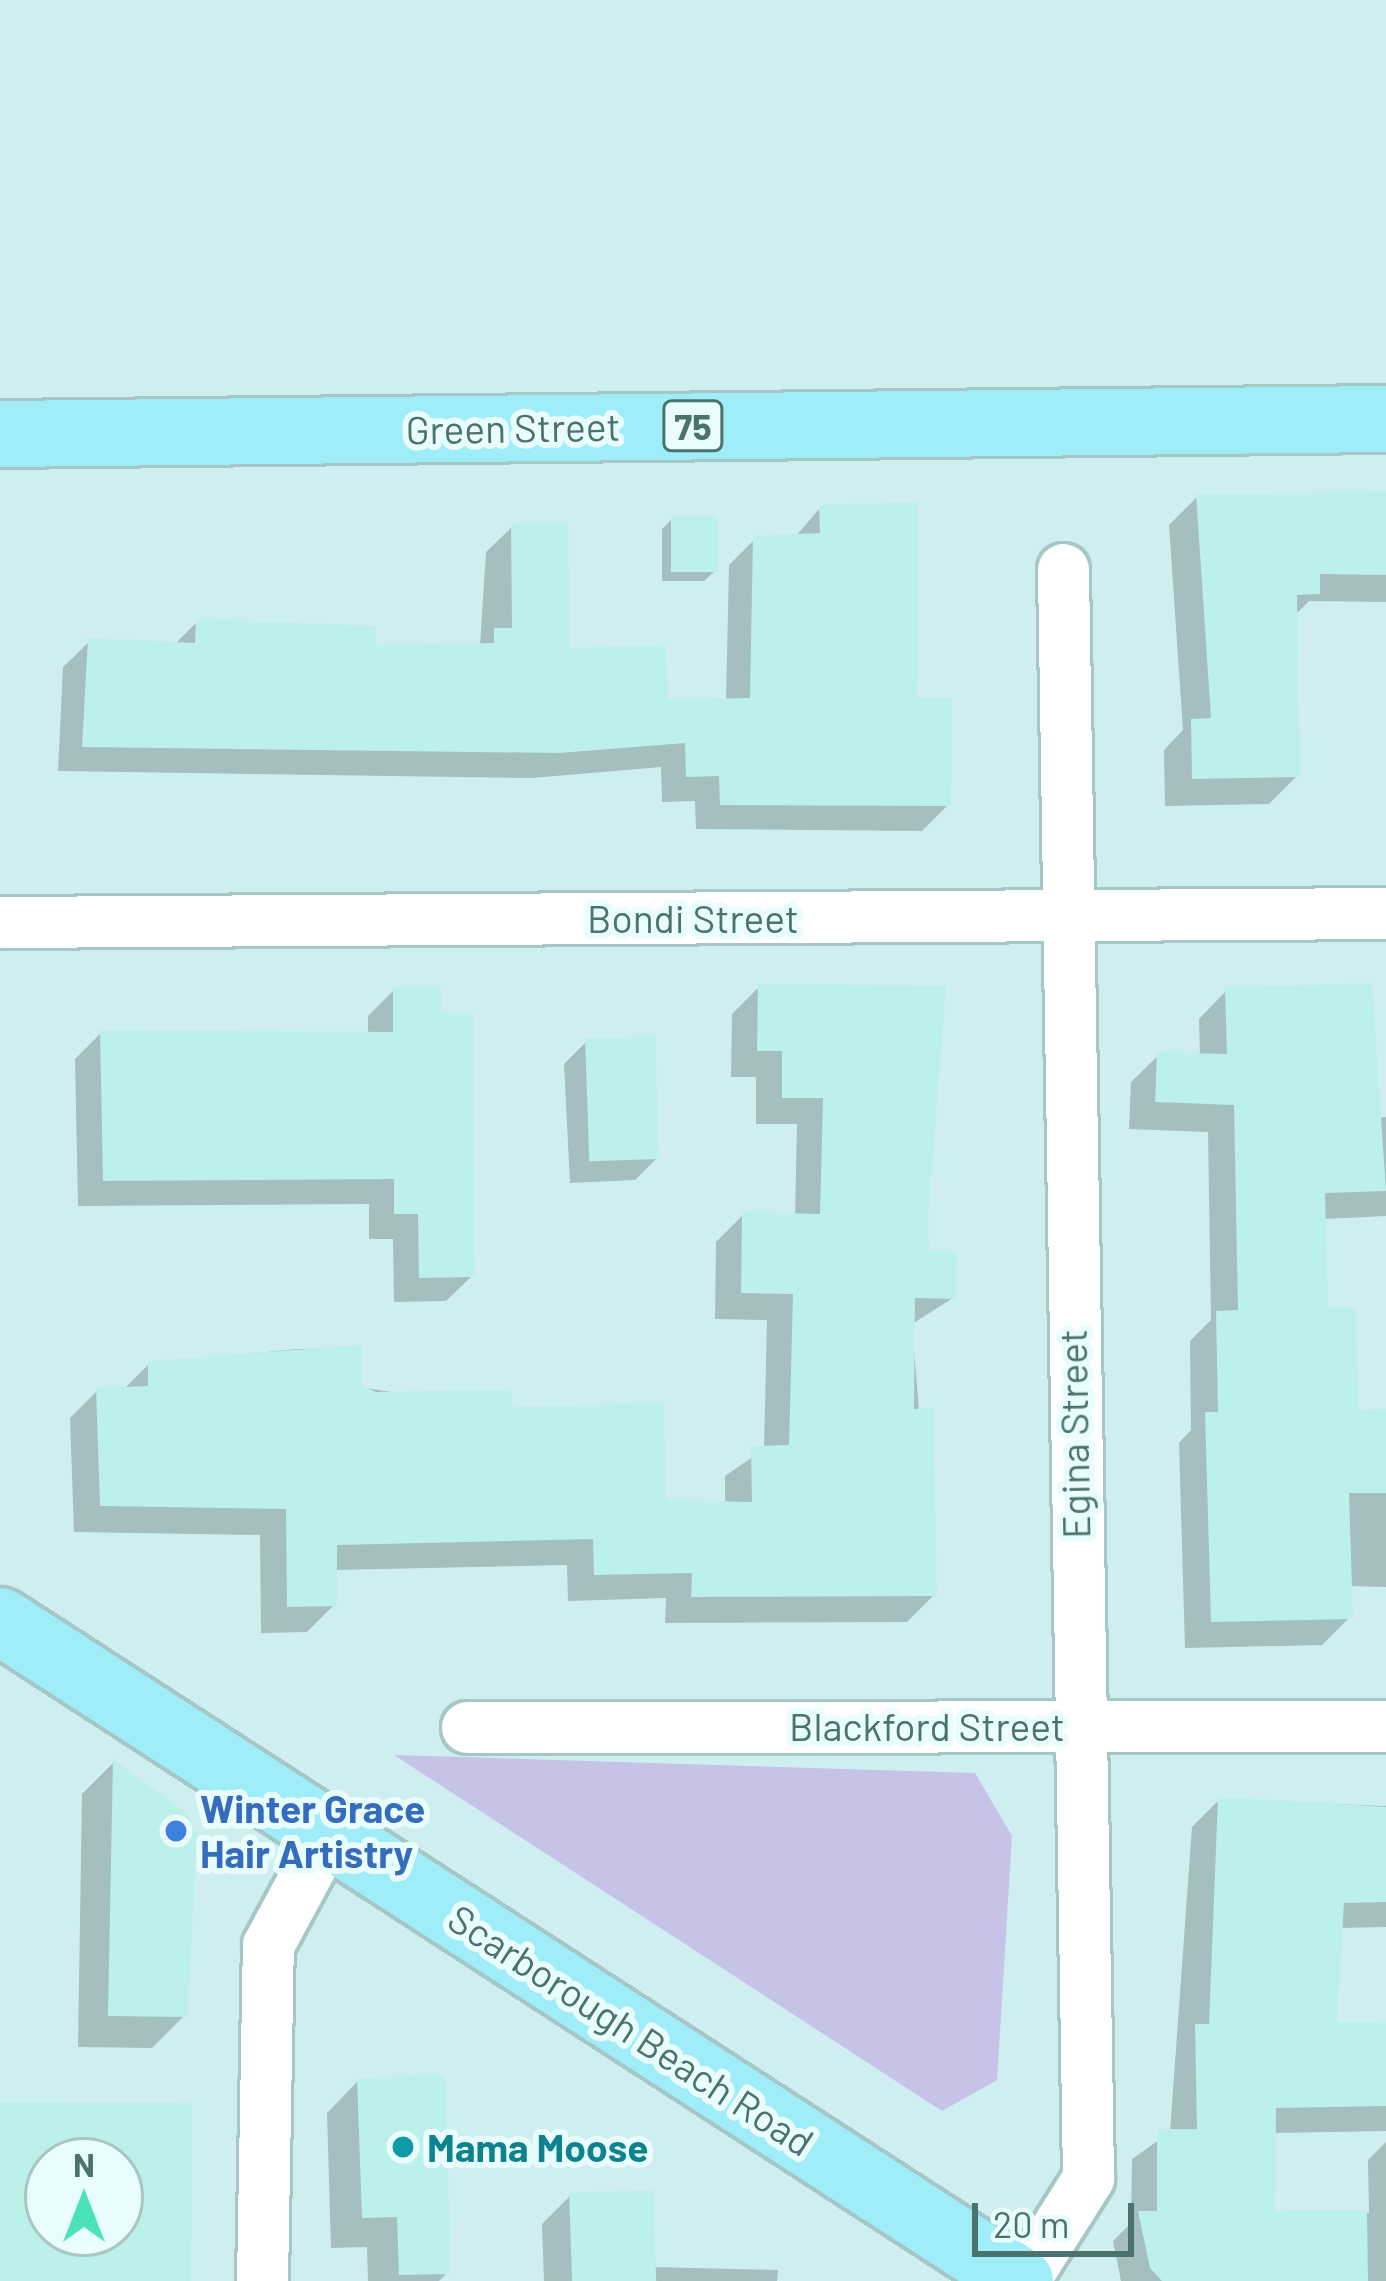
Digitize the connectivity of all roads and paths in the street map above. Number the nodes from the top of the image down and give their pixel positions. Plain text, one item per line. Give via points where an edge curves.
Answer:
1 (1386, 419) edge
2 (0, 434) edge
3 (1063, 569) dead end
4 (1386, 913) edge
5 (1066, 915) junction
6 (0, 922) edge
7 (0, 1621) edge
8 (1078, 1726) junction
9 (1386, 1726) edge
10 (467, 1727) dead end
11 (328, 1834) junction
12 (262, 2281) edge
13 (1022, 2281) edge

1 - 2 main road, Green Street / 75
3 - 5 street, Egina Street
4 - 5 street, Bondi Street
5 - 6 street, Bondi Street
5 - 8 street, Egina Street
7 - 11 main road, Scarborough Beach Road
8 - 9 street, Blackford Street
8 - 10 street, Blackford Street
8 - 13 street, Egina Street via 1088,2178
11 - 12 street via 268,1945
11 - 13 main road, Scarborough Beach Road

